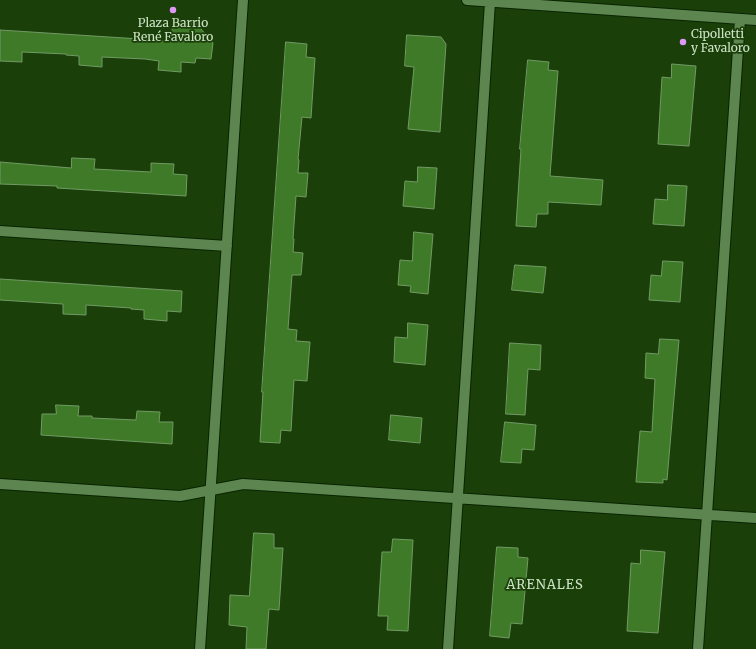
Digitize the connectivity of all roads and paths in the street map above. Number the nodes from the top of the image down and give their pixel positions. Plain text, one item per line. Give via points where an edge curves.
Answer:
1 (244, 0) edge
2 (467, 0) edge
3 (490, 2) junction
4 (740, 19) junction
5 (756, 20) edge
6 (0, 231) edge
7 (227, 246) junction
8 (0, 484) edge
9 (210, 490) junction
10 (458, 498) junction
11 (707, 515) junction
12 (756, 518) edge
13 (200, 649) edge
14 (448, 649) edge
15 (698, 649) edge

1 - 7 street
2 - 3 street
3 - 4 street
3 - 10 street
4 - 5 street
4 - 11 street
6 - 7 street
7 - 9 street
8 - 9 street via 180,496
9 - 10 street via 243,484
9 - 13 street
10 - 11 street
10 - 14 street
11 - 12 street
11 - 15 street

